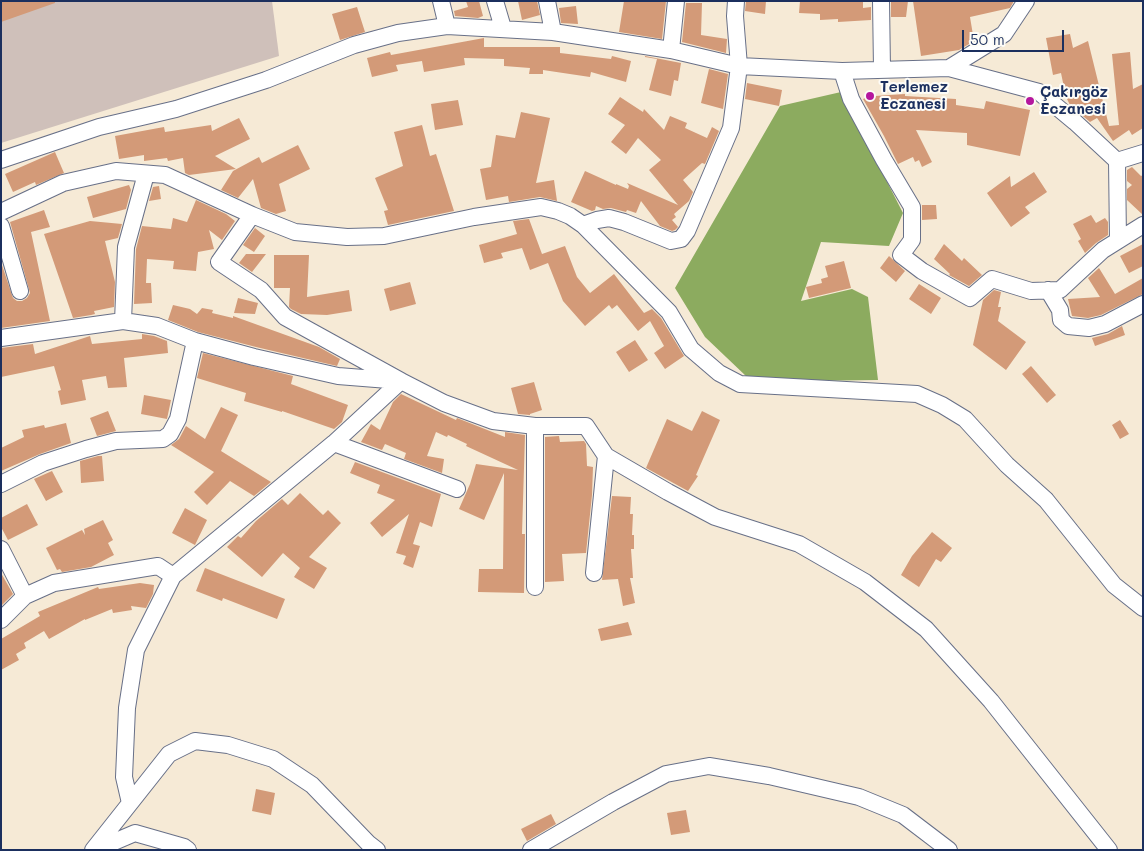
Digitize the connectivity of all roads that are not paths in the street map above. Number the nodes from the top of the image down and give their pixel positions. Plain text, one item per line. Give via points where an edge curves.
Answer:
1 (441, 1) edge
2 (495, 1) edge
3 (547, 1) edge
4 (676, 1) edge
5 (736, 1) edge
6 (881, 1) edge
7 (1026, 1) edge
8 (447, 26) junction
9 (502, 28) junction
10 (553, 32) junction
11 (671, 50) junction
12 (739, 66) junction
13 (949, 68) junction
14 (882, 69) junction
15 (842, 71) junction
16 (1143, 153) edge
17 (1, 160) edge
18 (1117, 160) junction
19 (146, 174) junction
20 (1, 212) edge
21 (252, 215) junction
22 (583, 225) junction
23 (1143, 225) edge
24 (1, 226) edge
25 (1118, 240) junction
26 (1048, 290) junction
27 (20, 291) dead end
28 (1143, 304) edge
29 (123, 321) junction
30 (1, 338) edge
31 (195, 341) junction
32 (401, 381) junction
33 (535, 426) junction
34 (334, 443) junction
35 (606, 456) junction
36 (1, 484) edge
37 (457, 489) dead end
38 (1, 549) edge
39 (594, 573) dead end
40 (173, 576) junction
41 (535, 587) dead end
42 (25, 596) junction
43 (1143, 608) edge
44 (1, 620) edge
45 (130, 803) junction
46 (94, 850) edge
47 (188, 850) edge
48 (377, 850) edge
49 (531, 850) edge
50 (949, 850) edge
51 (1109, 850) edge

1 - 8 street
2 - 9 street
3 - 10 street
4 - 11 street
5 - 12 street
6 - 14 street
7 - 13 street via 1004,34
8 - 9 street
8 - 17 street via 398,33 354,45 266,80 176,109 99,126
9 - 10 street
10 - 11 street
11 - 12 street
12 - 15 street
12 - 22 street via 729,135 681,239 671,241 609,218
13 - 14 street
13 - 18 street via 1040,92
14 - 15 street
15 - 26 street via 851,99 912,206 912,240 901,255 970,298 992,279 1031,291
16 - 18 street
18 - 25 street
19 - 20 street via 116,171 63,183
19 - 21 street via 165,175
19 - 29 street via 126,247
21 - 22 street via 295,232 347,237 384,236 541,207 570,216
21 - 32 street via 219,262 262,290 285,318
22 - 43 street via 669,312 691,349 719,373 740,384 917,394 965,419 1006,465 1046,500 1114,585
23 - 25 street
24 - 27 street
25 - 26 street via 1060,290
26 - 28 street via 1060,310 1061,320 1068,326 1089,328 1105,324
29 - 30 street
29 - 31 street via 157,326
31 - 32 street via 338,376
31 - 36 street via 178,419 170,434 163,439 116,441 86,449 43,463
32 - 33 street via 444,403 493,421
32 - 34 street
33 - 35 street via 586,426
33 - 41 street
34 - 37 street
34 - 40 street
35 - 39 street
35 - 51 street via 715,517 799,544 865,582 926,630 991,701
38 - 42 street
40 - 42 street via 158,566 54,583
40 - 45 street via 136,650 128,708 124,777
42 - 44 street
45 - 46 street
45 - 48 street via 169,754 194,741 228,745 273,760 312,786
46 - 47 street via 134,833
49 - 50 street via 666,774 709,766 859,797 903,815

